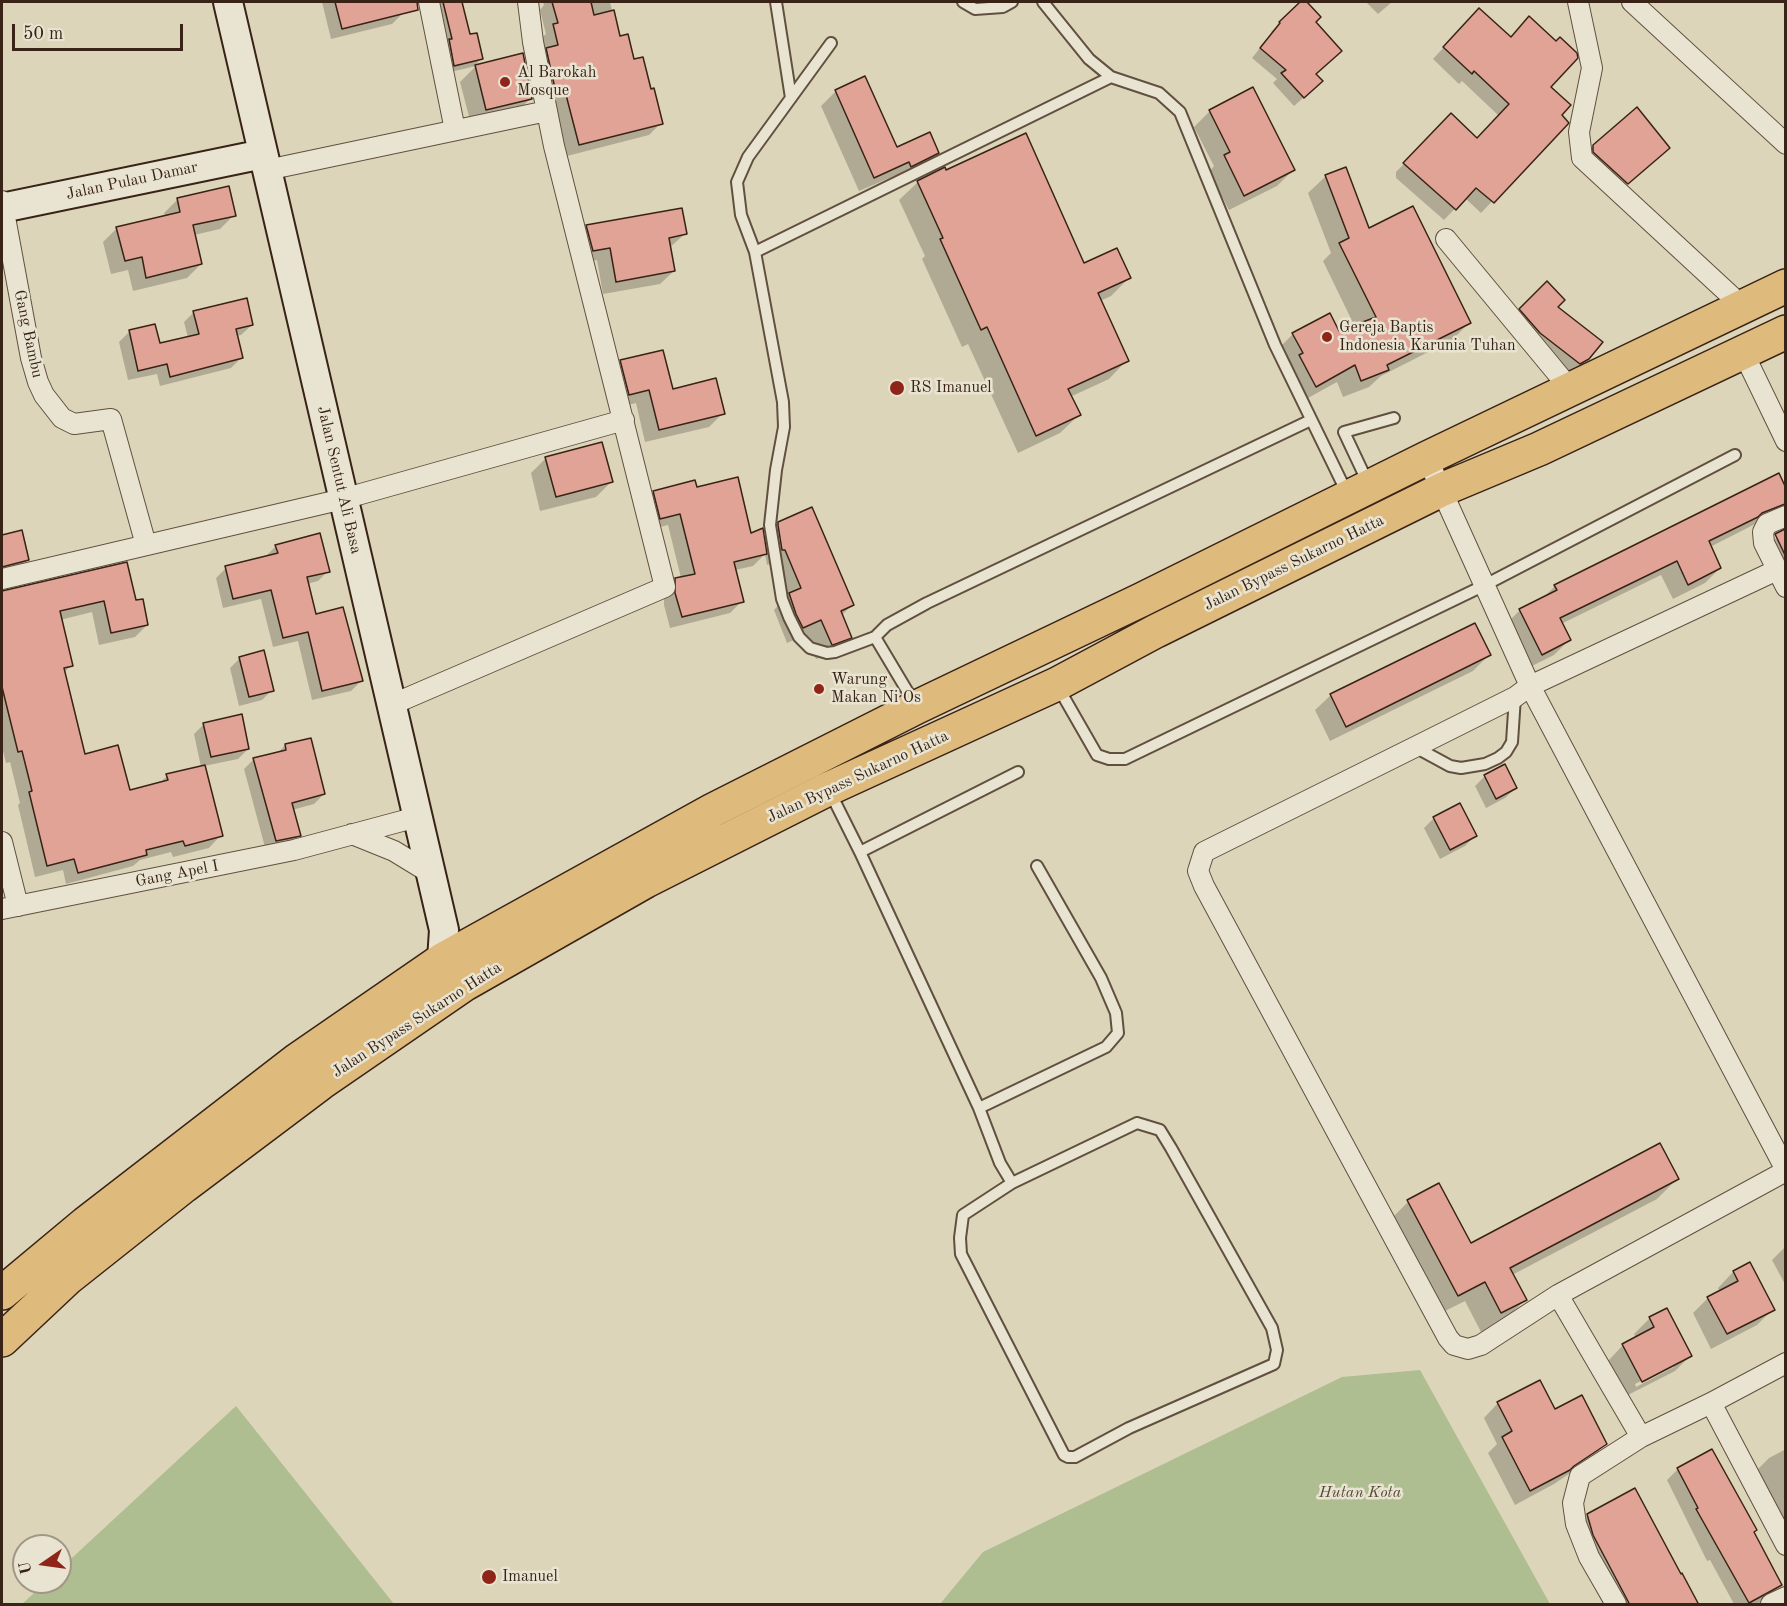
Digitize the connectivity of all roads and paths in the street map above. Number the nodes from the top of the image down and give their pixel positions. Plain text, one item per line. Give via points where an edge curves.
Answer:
1 (228, 2) edge
2 (429, 2) edge
3 (528, 2) edge
4 (777, 2) edge
5 (963, 2) edge
6 (1012, 2) edge
7 (1043, 2) edge
8 (1578, 2) edge
9 (1632, 2) edge
10 (831, 43) dead end
11 (1111, 77) junction
12 (791, 98) junction
13 (547, 111) junction
14 (455, 130) junction
15 (1785, 144) edge
16 (265, 162) junction
17 (2, 206) edge
18 (1446, 239) dead end
19 (754, 252) junction
20 (1785, 286) edge
21 (1742, 306) junction
22 (1785, 332) edge
23 (1743, 352) junction
24 (1571, 390) junction
25 (1394, 418) dead end
26 (624, 420) junction
27 (1311, 420) junction
28 (1785, 441) edge
29 (1735, 455) dead end
30 (1427, 458) junction
31 (1441, 490) junction
32 (1359, 492) junction
33 (343, 499) junction
34 (1785, 516) edge
35 (146, 545) junction
36 (1219, 562) junction
37 (2, 579) edge
38 (1781, 579) edge
39 (1485, 585) junction
40 (1236, 592) junction
41 (1141, 600) junction
42 (1156, 631) junction
43 (875, 637) junction
44 (1057, 684) junction
45 (1522, 692) junction
46 (391, 705) junction
47 (916, 707) junction
48 (1415, 747) junction
49 (1018, 772) dead end
50 (828, 789) junction
51 (417, 817) junction
52 (352, 834) junction
53 (2, 842) edge
54 (860, 852) junction
55 (1037, 866) dead end
56 (430, 873) junction
57 (10, 907) edge
58 (442, 960) junction
59 (980, 1108) junction
60 (1785, 1171) edge
61 (1012, 1184) junction
62 (2, 1293) edge
63 (1558, 1295) junction
64 (2, 1340) edge
65 (1785, 1363) edge
66 (1711, 1403) junction
67 (1641, 1437) junction
68 (1785, 1545) edge
69 (1785, 1597) edge
70 (1616, 1605) edge
71 (1771, 1605) edge

1 - 16 street, Jalan Sentut Ali Basa
2 - 14 street
3 - 13 street
4 - 12 lane
5 - 6 lane via 975,9 1003,7
7 - 11 lane via 1089,59
8 - 21 street via 1592,68 1579,132 1582,158
9 - 15 street
10 - 12 lane
11 - 19 lane
11 - 27 lane via 1159,93 1180,112 1275,345
12 - 19 lane via 748,158 737,182 741,215
13 - 14 street
13 - 26 street
14 - 16 street
16 - 17 street, Jalan Pulau Damar
16 - 33 street, Jalan Sentut Ali Basa
17 - 35 street, Gang Bambu via 38,382 62,418 74,424 111,419
18 - 24 street
19 - 43 lane via 783,402 784,427 770,525 782,599 799,637 810,648 835,652
20 - 21 highway, Jalan Bypass Sukarno Hatta
21 - 24 highway, Jalan Bypass Sukarno Hatta
22 - 23 highway, Jalan Bypass Sukarno Hatta
23 - 28 street
23 - 31 highway, Jalan Bypass Sukarno Hatta
24 - 30 highway, Jalan Bypass Sukarno Hatta
25 - 32 lane via 1344,432
26 - 33 street
26 - 46 street via 665,587
27 - 32 lane
27 - 43 lane via 927,603 887,625
29 - 39 lane
30 - 31 street
30 - 32 highway, Jalan Bypass Sukarno Hatta
31 - 39 street
31 - 40 highway, Jalan Bypass Sukarno Hatta
32 - 36 highway, Jalan Bypass Sukarno Hatta
33 - 35 street
33 - 46 street, Jalan Sentut Ali Basa
34 - 38 street via 1767,524 1763,532 1764,543
35 - 37 street
36 - 40 highway via 1212,574 1215,584 1226,592
36 - 41 highway, Jalan Bypass Sukarno Hatta
38 - 45 street
39 - 44 lane via 1125,759 1097,755
39 - 45 street
40 - 42 highway, Jalan Bypass Sukarno Hatta
41 - 42 highway via 1153,602 1161,611 1162,620
41 - 47 highway, Jalan Bypass Sukarno Hatta
42 - 44 highway, Jalan Bypass Sukarno Hatta
43 - 47 lane
44 - 50 highway, Jalan Bypass Sukarno Hatta
45 - 48 street
45 - 48 lane via 1512,741 1498,758 1461,768
45 - 60 street
46 - 51 street, Jalan Sentut Ali Basa
47 - 58 highway, Jalan Bypass Sukarno Hatta via 713,810
48 - 63 street via 1204,852 1198,870 1448,1338 1454,1345 1468,1349 1481,1345
49 - 54 lane
50 - 54 lane
50 - 64 highway, Jalan Bypass Sukarno Hatta via 646,881 465,984 321,1083 184,1186 68,1278
51 - 52 street, Gang Apel I
51 - 56 street, Jalan Sentut Ali Basa
52 - 56 street
52 - 57 street, Gang Apel I via 294,850
53 - 57 street
54 - 59 lane
55 - 59 lane via 1101,978 1116,1013 1118,1033 1106,1047
56 - 58 street, Jalan Sentut Ali Basa via 444,930
58 - 62 highway, Jalan Bypass Sukarno Hatta via 297,1060
59 - 61 lane
60 - 63 street
61 - 61 lane via 963,1215 962,1254 1064,1455 1075,1457 1129,1428 1274,1364 1277,1350 1272,1328 1160,1130 1137,1123
63 - 67 street
65 - 66 street
66 - 67 street
66 - 68 street
67 - 70 street via 1580,1476 1573,1503 1576,1524 1589,1557
69 - 71 street

